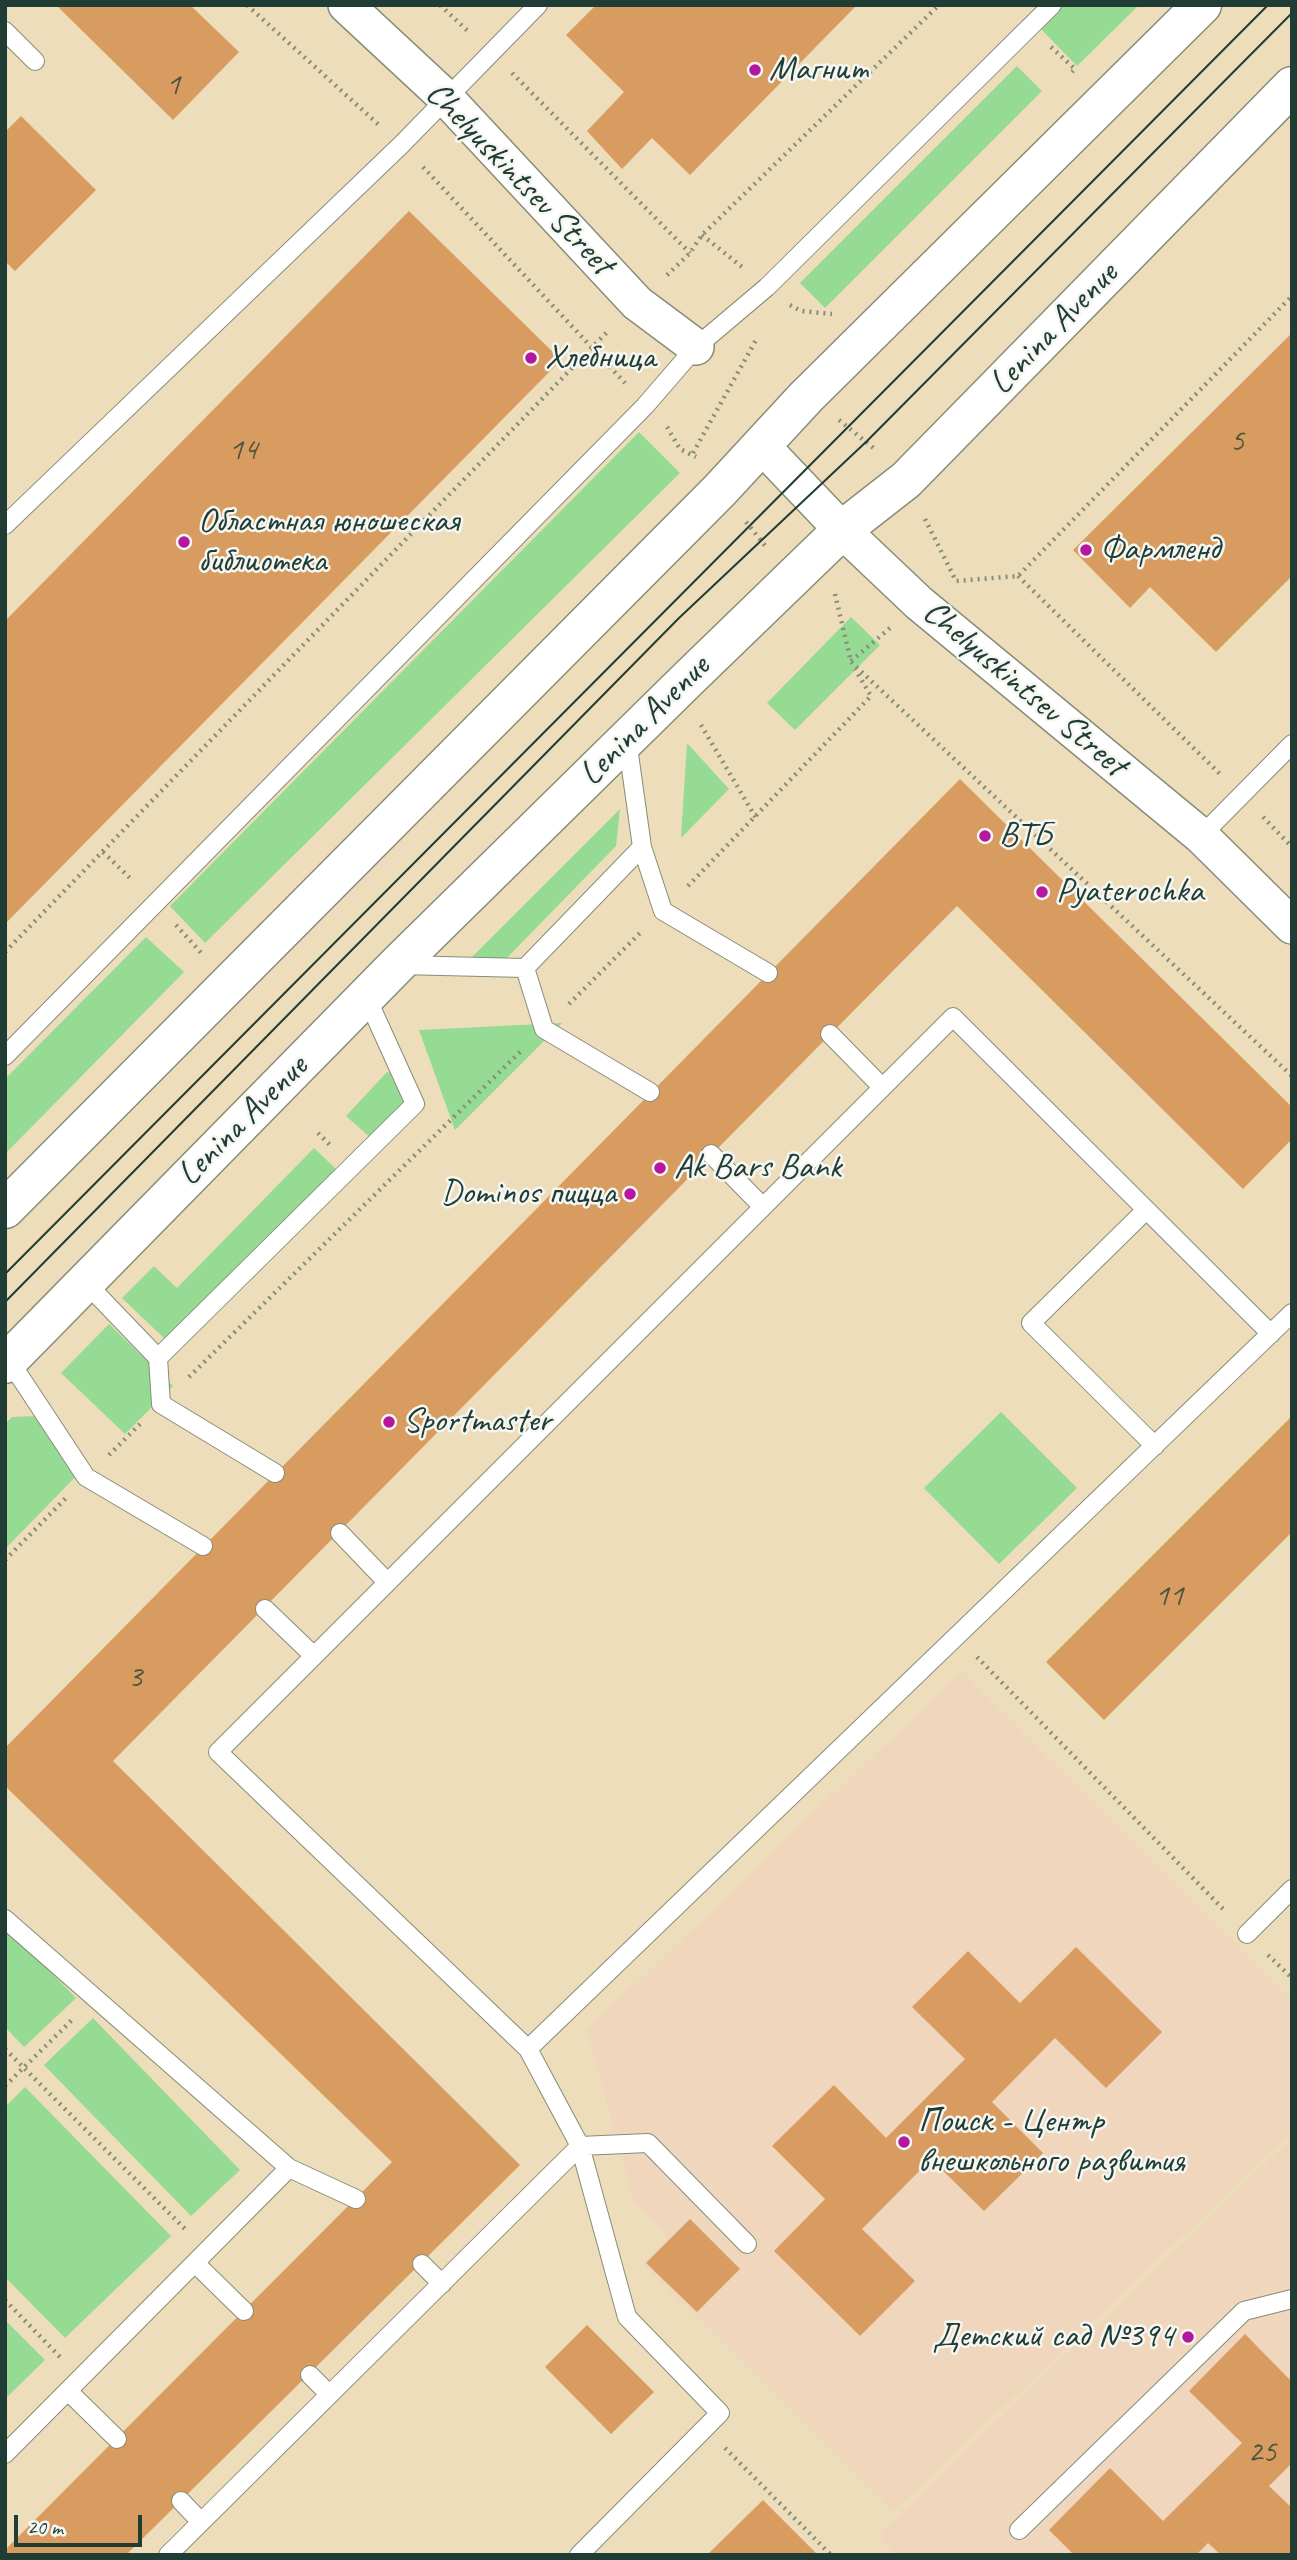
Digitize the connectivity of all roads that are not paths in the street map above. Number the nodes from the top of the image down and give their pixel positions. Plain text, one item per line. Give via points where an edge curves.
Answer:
1 (346, 5) edge
2 (538, 5) edge
3 (1052, 5) edge
4 (1202, 5) edge
5 (5, 31) edge
6 (35, 61) dead end
7 (1292, 86) edge
8 (446, 98) junction
9 (696, 347) junction
10 (762, 446) junction
11 (5, 526) edge
12 (842, 530) junction
13 (627, 740) junction
14 (1292, 744) edge
15 (1202, 836) junction
16 (642, 847) junction
17 (1292, 926) edge
18 (397, 965) junction
19 (525, 968) junction
20 (768, 973) dead end
21 (366, 996) junction
22 (830, 1034) dead end
23 (5, 1056) edge
24 (882, 1087) junction
25 (650, 1092) dead end
26 (711, 1154) dead end
27 (763, 1207) junction
28 (5, 1209) edge
29 (1146, 1210) junction
30 (85, 1282) junction
31 (1292, 1313) edge
32 (1271, 1334) junction
33 (158, 1358) junction
34 (7, 1362) edge
35 (1155, 1446) junction
36 (275, 1473) dead end
37 (340, 1533) dead end
38 (203, 1546) dead end
39 (387, 1582) junction
40 (265, 1609) dead end
41 (313, 1656) junction
42 (1292, 1889) edge
43 (5, 1920) edge
44 (1247, 1934) road end
45 (528, 2049) junction
46 (580, 2146) junction
47 (289, 2168) junction
48 (356, 2199) dead end
49 (747, 2244) dead end
50 (201, 2257) junction
51 (422, 2264) dead end
52 (442, 2284) junction
53 (1292, 2299) edge
54 (244, 2311) dead end
55 (310, 2375) dead end
56 (74, 2385) junction
57 (329, 2394) junction
58 (117, 2439) dead end
59 (5, 2454) edge
60 (181, 2501) dead end
61 (201, 2522) junction
62 (1019, 2530) dead end
63 (168, 2555) edge
64 (579, 2555) edge

1 - 8 street, Chelyuskintsev Street
2 - 8 lane
3 - 9 lane via 767,287
4 - 10 main road
5 - 6 lane
7 - 12 main road, Lenina Avenue via 906,480
8 - 9 street, Chelyuskintsev Street via 637,303
8 - 11 lane
9 - 23 lane via 626,426
10 - 12 street, Chelyuskintsev Street
10 - 28 main road
12 - 13 main road, Lenina Avenue
12 - 15 street, Chelyuskintsev Street via 919,603
13 - 16 lane
13 - 18 main road, Lenina Avenue
14 - 15 lane
15 - 17 street, Chelyuskintsev Street
16 - 19 lane
16 - 20 lane via 663,911
18 - 19 lane
18 - 21 main road, Lenina Avenue
19 - 25 lane via 544,1028
21 - 30 main road, Lenina Avenue
21 - 33 lane via 415,1104
22 - 24 lane
24 - 27 lane
24 - 29 lane via 953,1017
26 - 27 lane
27 - 39 lane
29 - 32 lane
29 - 35 lane via 1031,1323
30 - 33 lane
30 - 34 main road, Lenina Avenue
31 - 32 lane
32 - 35 lane
33 - 36 lane via 161,1404
34 - 38 lane via 86,1477
35 - 45 lane
37 - 39 lane
39 - 41 lane
40 - 41 lane
41 - 45 lane via 218,1752
42 - 44 lane
43 - 47 lane
45 - 46 lane
46 - 49 lane via 648,2143
46 - 52 lane
46 - 64 lane via 628,2317 720,2413
47 - 48 lane
47 - 50 lane
50 - 54 lane
50 - 56 lane
51 - 52 lane
52 - 57 lane
53 - 62 lane via 1244,2311
55 - 57 lane
56 - 58 lane
56 - 59 lane
57 - 61 lane
60 - 61 lane
61 - 63 lane

